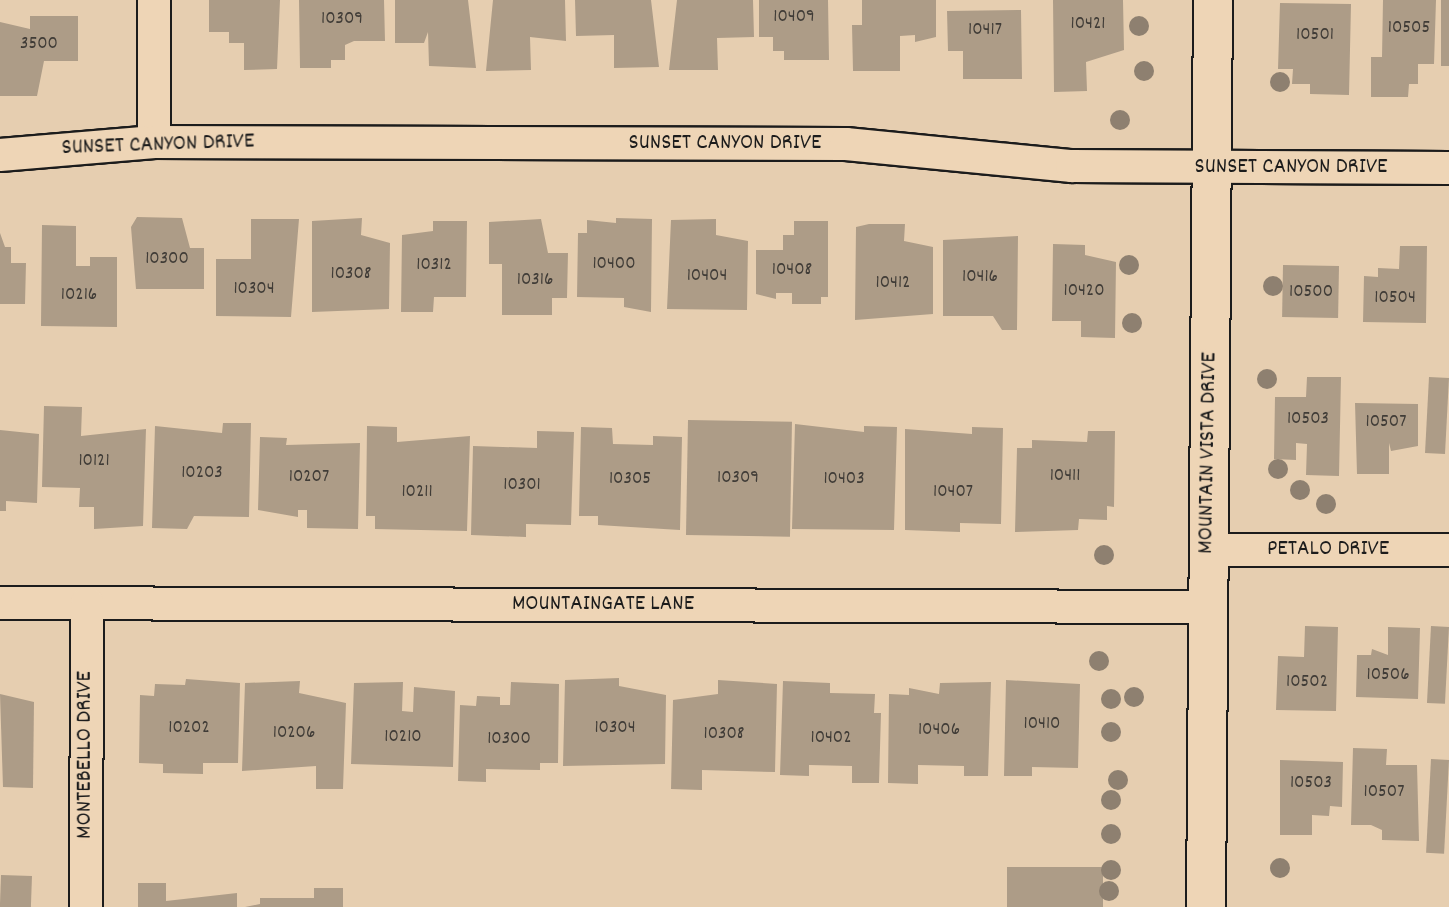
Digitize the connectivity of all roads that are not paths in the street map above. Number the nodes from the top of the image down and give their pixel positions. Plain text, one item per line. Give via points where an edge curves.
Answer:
1 (155, 0) edge
2 (1213, 0) edge
3 (154, 142) junction
4 (0, 155) edge
5 (1212, 169) junction
6 (1449, 169) edge
7 (1208, 550) junction
8 (1449, 550) edge
9 (0, 603) edge
10 (86, 603) junction
11 (1207, 607) junction
12 (86, 907) edge
13 (1206, 907) edge

1 - 3 street
2 - 5 street, MOUNTAIN VISTA DRIVE
3 - 4 street, SUNSET CANYON DRIVE
3 - 5 street, SUNSET CANYON DRIVE via 846,144 1072,166
5 - 6 street, SUNSET CANYON DRIVE
5 - 7 street, MOUNTAIN VISTA DRIVE
7 - 8 street, PETALO DRIVE
7 - 11 street, MOUNTAIN VISTA DRIVE
9 - 10 street, MOUNTAINGATE LANE
10 - 11 street, MOUNTAINGATE LANE
10 - 12 street, MONTEBELLO DRIVE
11 - 13 street, MOUNTAIN VISTA DRIVE

